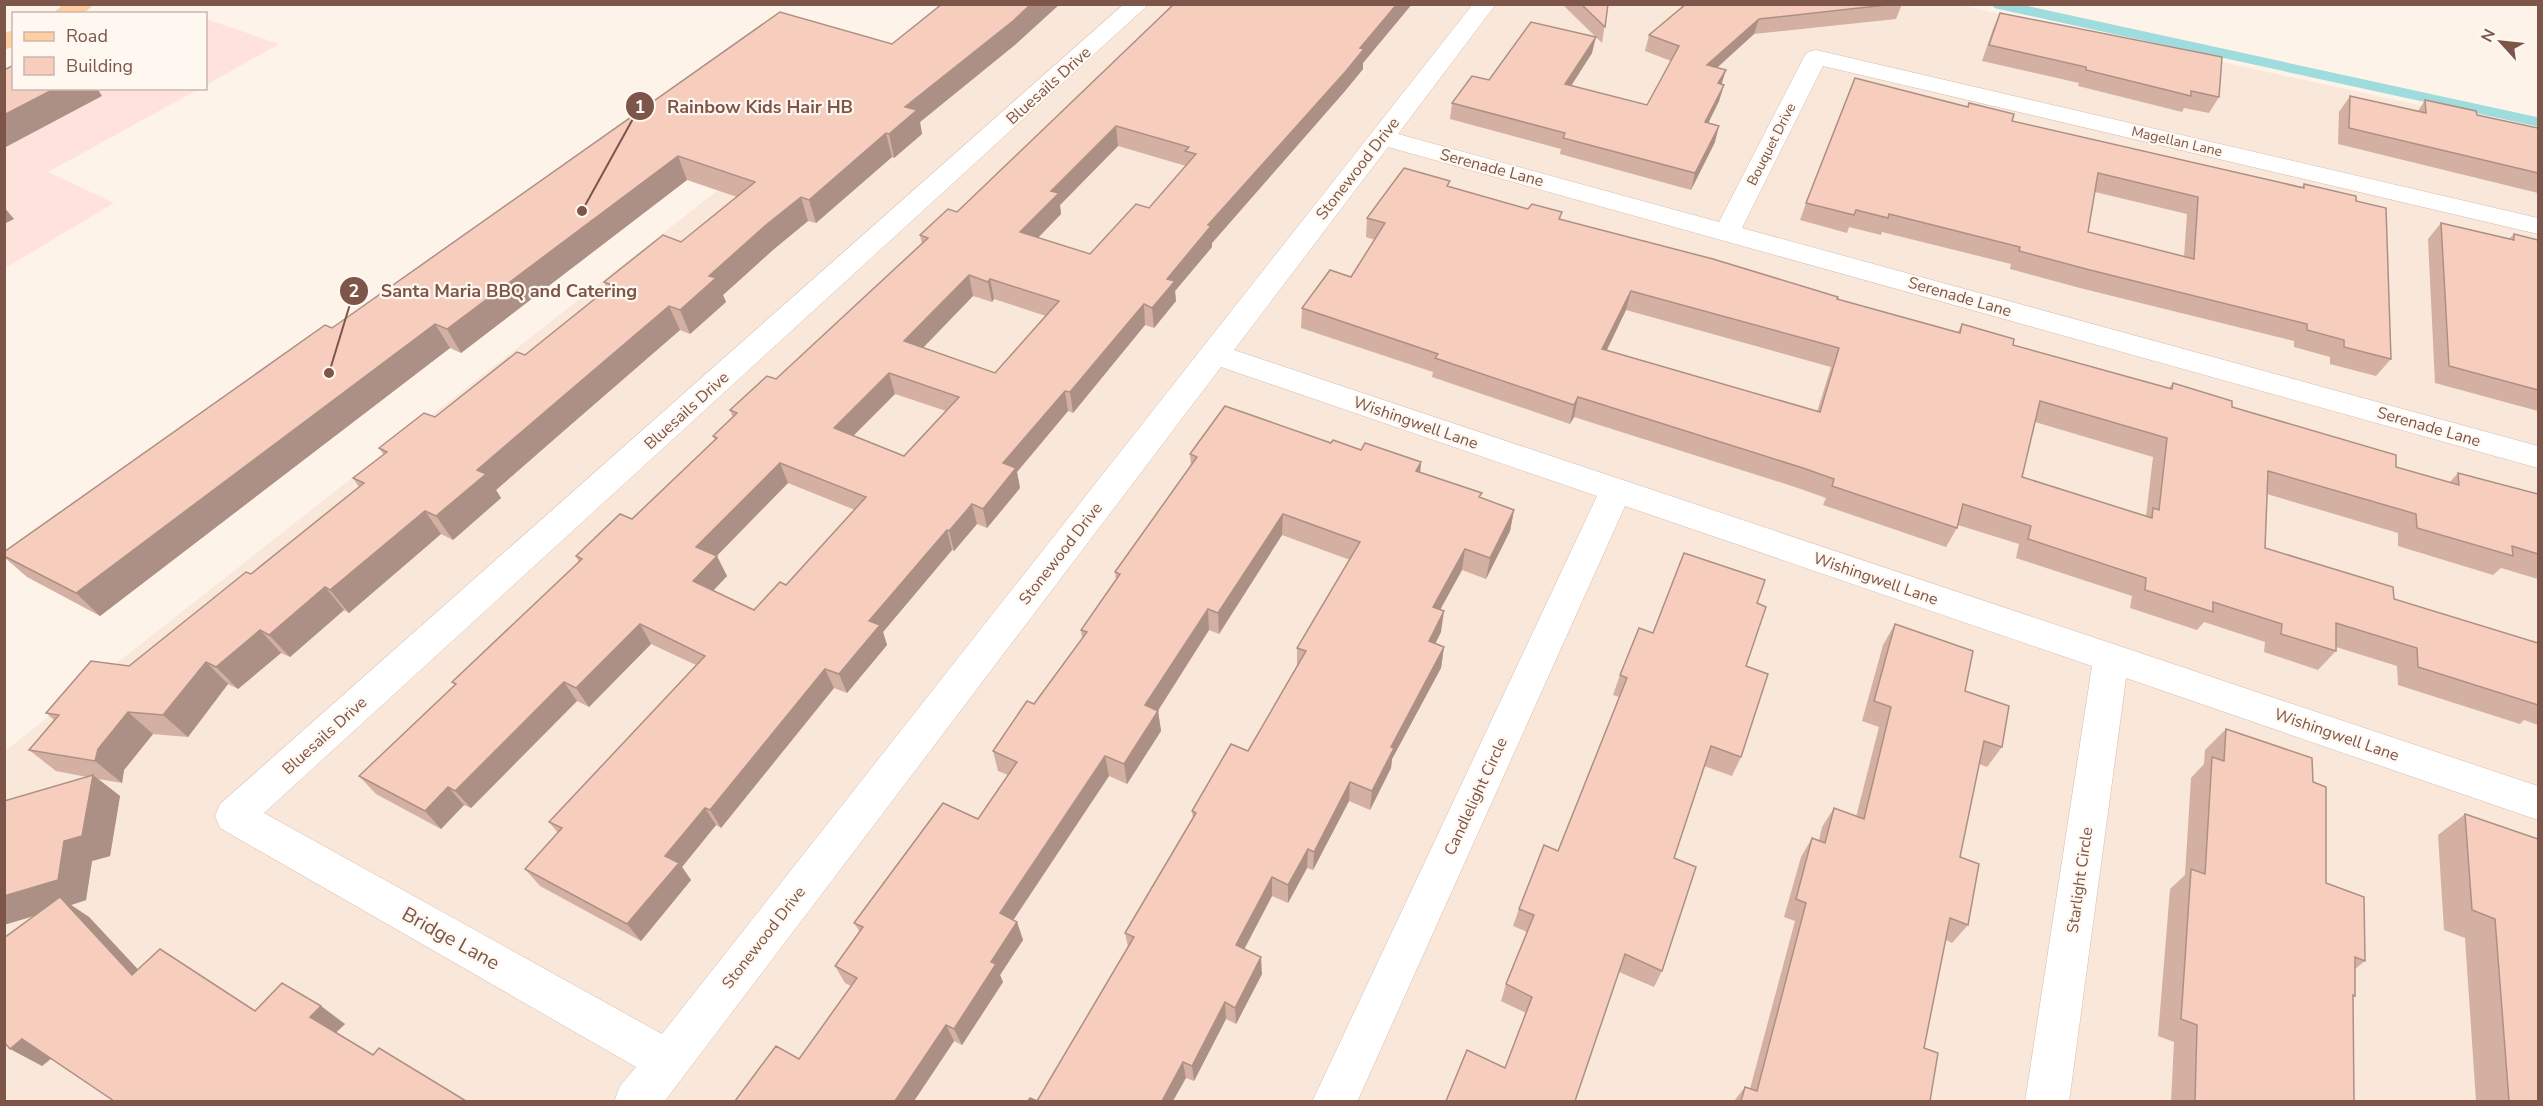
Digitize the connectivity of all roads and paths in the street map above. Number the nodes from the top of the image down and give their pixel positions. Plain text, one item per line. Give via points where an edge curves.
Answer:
1 (83, 4) edge
2 (1138, 4) edge
3 (1485, 4) edge
4 (68, 12) edge
5 (1816, 57) joint
6 (1382, 137) junction
7 (2538, 226) edge
8 (1727, 231) junction
9 (1214, 354) junction
10 (2538, 457) edge
11 (1616, 490) junction
12 (2111, 658) junction
13 (2538, 803) edge
14 (234, 816) joint
15 (668, 1061) junction
16 (636, 1101) edge
17 (1334, 1101) edge
18 (2047, 1101) edge

1 - 4 main road
2 - 14 street, Bluesails Drive
3 - 6 street, Stonewood Drive
5 - 7 street, Magellan Lane
5 - 8 street, Bouquet Drive
6 - 8 street, Serenade Lane
6 - 9 street, Stonewood Drive
8 - 10 street, Serenade Lane
9 - 11 street, Wishingwell Lane
9 - 15 street, Stonewood Drive
11 - 12 street, Wishingwell Lane
11 - 17 street, Candlelight Circle
12 - 13 street, Wishingwell Lane
12 - 18 street, Starlight Circle
14 - 15 street, Bridge Lane
15 - 16 street, Stonewood Drive

